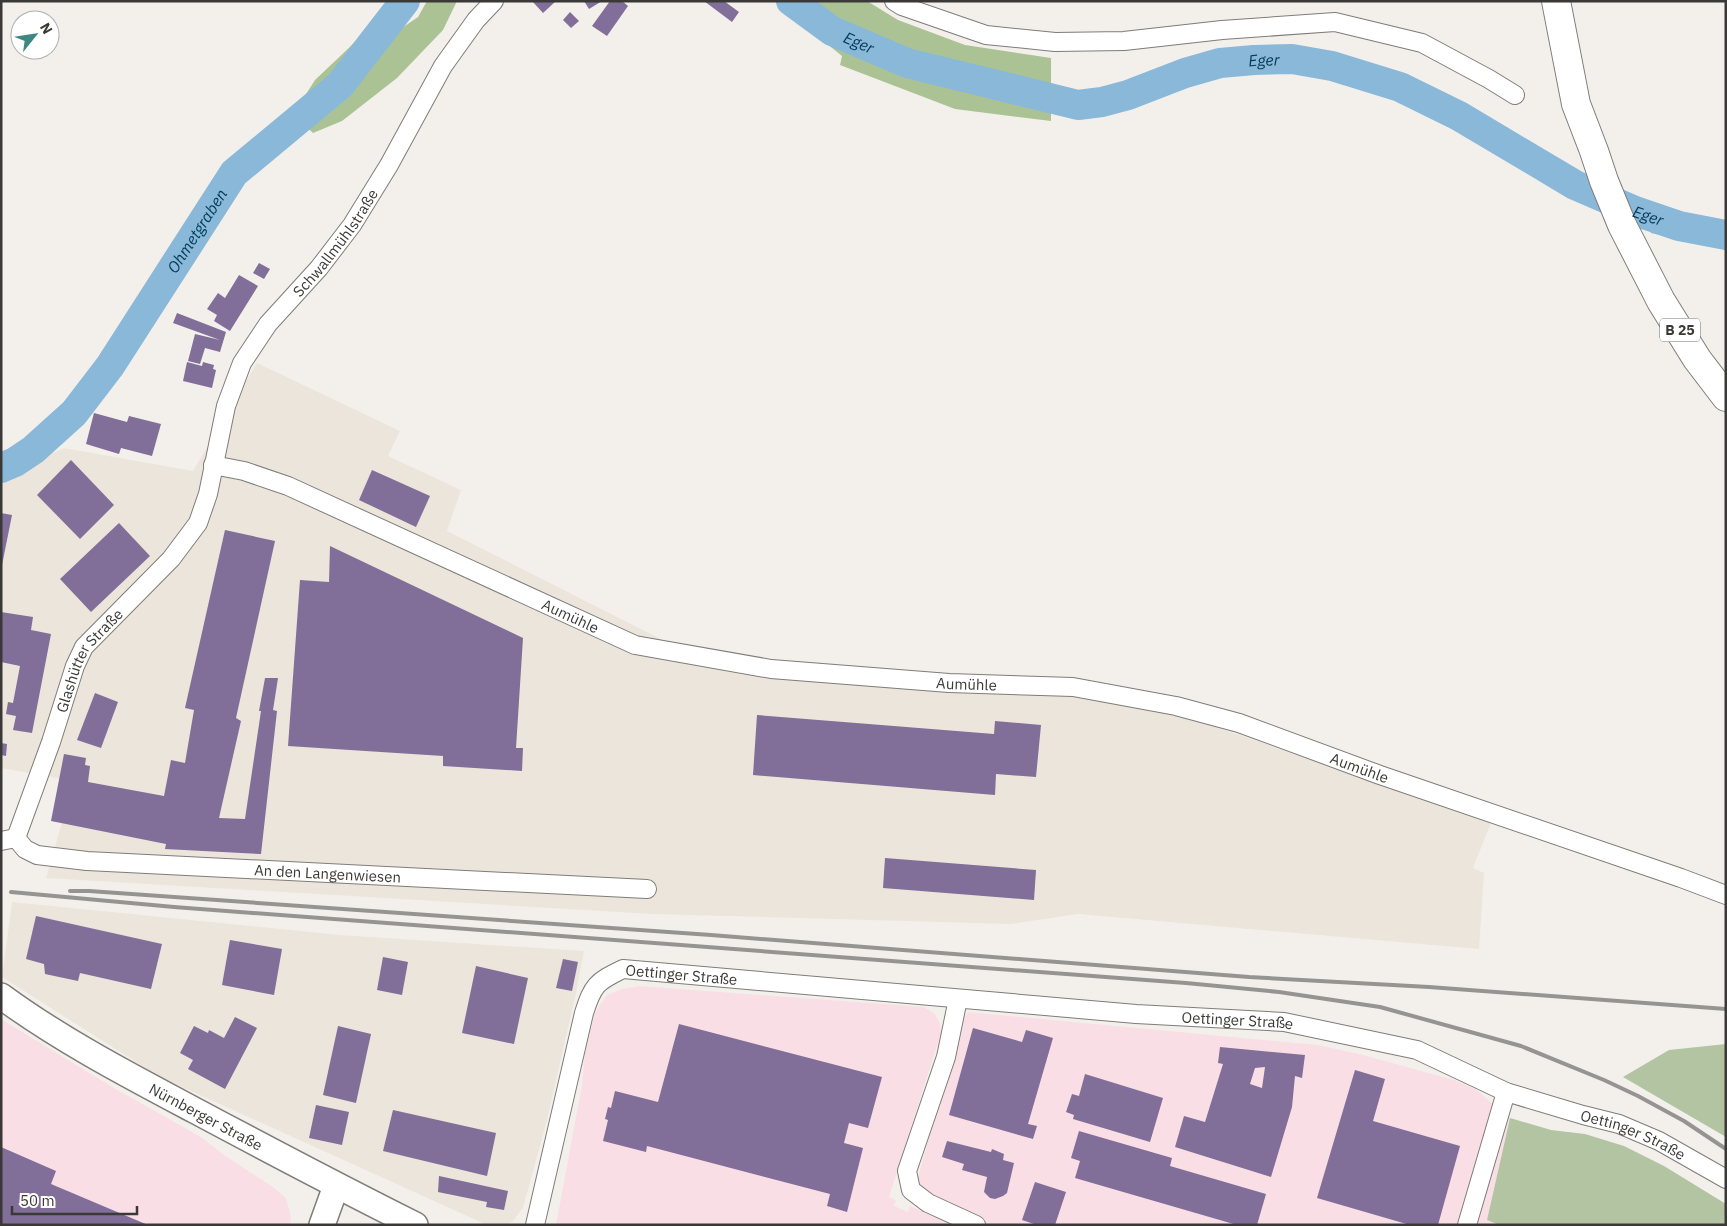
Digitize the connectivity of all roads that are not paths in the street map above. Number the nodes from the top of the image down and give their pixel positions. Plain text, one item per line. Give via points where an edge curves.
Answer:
1 (494, 1) edge
2 (894, 1) edge
3 (1556, 1) edge
4 (1515, 95) dead end
5 (1726, 397) edge
6 (213, 465) junction
7 (208, 494) joint
8 (8, 840) edge
9 (647, 889) dead end
10 (1726, 895) edge
11 (1, 996) edge
12 (958, 999) junction
13 (1506, 1092) junction
14 (1726, 1179) edge
15 (336, 1186) junction
16 (322, 1225) edge
17 (415, 1225) edge
18 (535, 1225) edge
19 (976, 1225) edge
20 (1467, 1225) edge

1 - 6 street, Schwallmühlstraße via 443,66 352,225 319,268 268,324 242,362 226,406
2 - 4 street via 986,35 1055,42 1124,41 1335,22 1422,43
3 - 5 main road, B 25 via 1576,104 1622,225 1661,301 1697,359
6 - 7 street, Schwallmühlstraße
6 - 10 street, Aumühle via 244,471 288,486 635,645 771,669 949,683 1073,687 1176,706 1239,723
7 - 8 street, Glashütter Straße via 198,523 171,559 84,647 51,742
8 - 9 street, An den Langenwiesen via 38,855 86,861
11 - 15 main road, Nürnberger Straße via 68,1040 152,1088
12 - 13 street, Oettinger Straße via 1284,1022 1417,1050
12 - 18 street, Oettinger Straße via 623,969 603,978 591,991 584,1014
12 - 19 street via 946,1057 907,1171 911,1190 928,1203
13 - 14 street, Oettinger Straße via 1620,1124 1660,1141
13 - 20 street
15 - 16 main road
15 - 17 main road, Nürnberger Straße

